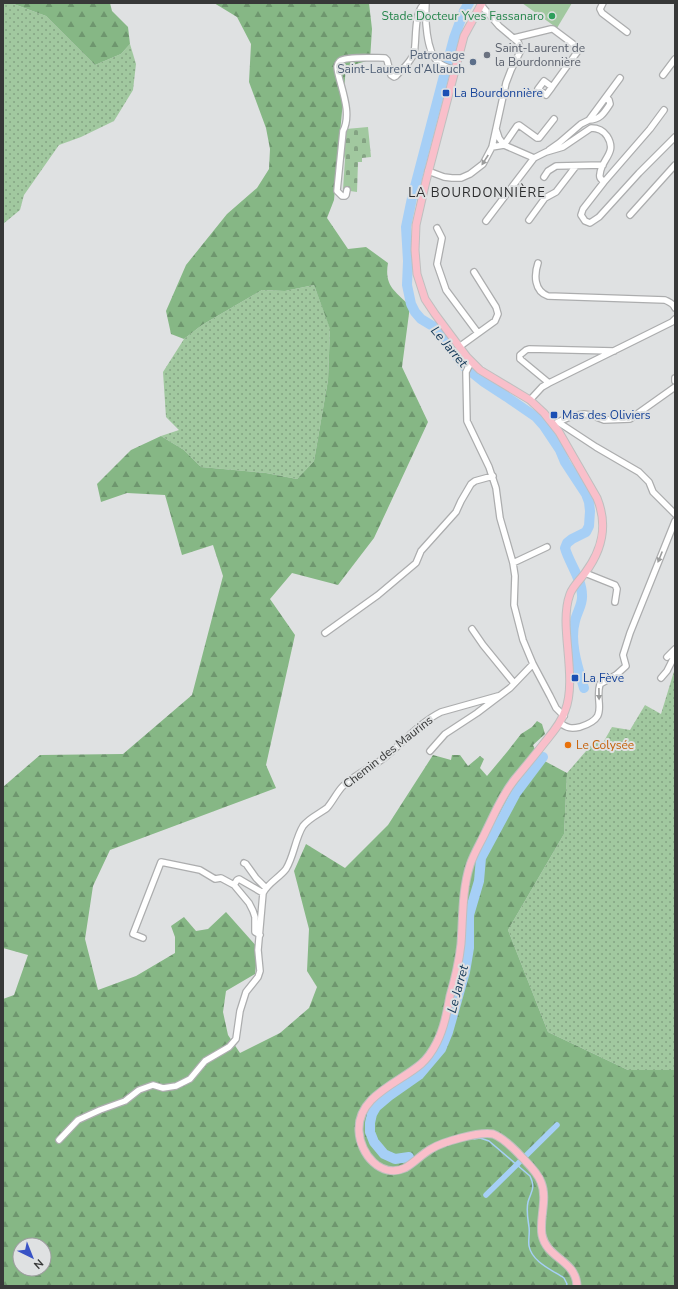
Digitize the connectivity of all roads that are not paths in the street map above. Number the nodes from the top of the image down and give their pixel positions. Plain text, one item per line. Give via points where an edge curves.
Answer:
1 (426, 3) edge
2 (603, 3) edge
3 (481, 4) edge
4 (627, 32) dead end
5 (514, 38) junction
6 (675, 58) edge
7 (453, 69) junction
8 (664, 75) dead end
9 (620, 78) dead end
10 (552, 87) dead end
11 (664, 110) dead end
12 (554, 119) dead end
13 (496, 129) junction
14 (675, 137) edge
15 (504, 145) junction
16 (492, 147) junction
17 (546, 152) junction
18 (534, 158) junction
19 (603, 165) junction
20 (675, 165) edge
21 (576, 166) junction
22 (428, 171) junction
23 (544, 177) dead end
24 (604, 182) junction
25 (347, 190) dead end
26 (630, 215) dead end
27 (528, 220) dead end
28 (486, 221) dead end
29 (438, 228) dead end
30 (538, 263) dead end
31 (474, 272) dead end
32 (675, 308) edge
33 (675, 319) edge
34 (478, 333) junction
35 (459, 347) junction
36 (615, 351) junction
37 (470, 364) junction
38 (675, 378) edge
39 (675, 381) edge
40 (549, 383) junction
41 (675, 387) edge
42 (530, 400) junction
43 (556, 424) junction
44 (492, 476) junction
45 (675, 514) edge
46 (675, 521) edge
47 (547, 547) dead end
48 (513, 563) junction
49 (583, 575) junction
50 (615, 602) dead end
51 (472, 629) dead end
52 (325, 633) dead end
53 (675, 649) edge
54 (675, 655) edge
55 (667, 656) dead end
56 (533, 664) junction
57 (661, 678) dead end
58 (514, 683) junction
59 (498, 696) junction
60 (564, 716) junction
61 (560, 723) junction
62 (430, 751) dead end
63 (244, 863) dead end
64 (234, 885) junction
65 (265, 891) junction
66 (260, 936) junction
67 (143, 938) dead end
68 (59, 1140) dead end
69 (577, 1286) edge

1 - 7 street via 432,54 443,66
1 - 25 street via 419,11 414,53 396,76 391,75 385,58 344,58 338,62 347,115 337,191 345,196
2 - 4 street via 600,9 602,13
3 - 5 street via 499,26
3 - 7 main road via 464,36
5 - 10 street via 553,29 579,49
5 - 13 street via 521,50 506,82
6 - 8 street
7 - 22 main road
9 - 17 street via 606,97 610,104 600,118 581,124
11 - 24 street
12 - 15 street via 539,138 517,126
13 - 15 street
13 - 16 street
14 - 24 street via 599,217 590,223 585,221 581,215 583,209
15 - 16 street
15 - 18 street
16 -> 22 street via 483,164 461,178 444,177
17 - 18 street
17 - 19 street via 563,148 587,130 594,128 605,133 611,145
18 - 28 street
19 - 21 street
19 - 24 street via 599,175
20 - 26 street
21 - 23 street via 556,166
21 - 27 street via 556,192 545,198
22 - 35 main road via 416,225 415,264 426,299
29 - 34 street via 442,238 437,264 446,290
30 - 32 street via 536,280 540,290 548,296 665,300
31 - 34 street via 498,314 495,320
33 - 36 street
34 - 35 street
35 - 37 main road
36 - 40 street
36 - 40 street via 522,352 520,359
37 - 42 main road
37 - 44 street via 466,372 467,421
38 - 39 street
40 - 42 street
41 - 43 street via 630,419 604,420 584,414 572,416
42 - 43 main road
43 - 45 street via 639,472 649,482 653,492
43 - 49 main road via 601,508 603,528 600,546
44 - 48 street via 500,518
44 - 52 street via 471,484 456,512 421,551 416,563 378,595
46 -> 61 street via 630,633 623,655 626,666 600,684 599,713 595,720 573,729
47 - 48 street
48 - 56 street via 514,604 523,640
49 - 50 street via 615,584
49 - 60 main road via 569,596 566,613 570,688
51 - 58 street
53 - 55 street
54 - 57 street
56 - 58 street
56 - 60 street via 556,708
58 - 59 street
59 - 62 street via 445,734
59 - 65 street, Chemin des Maurins via 432,716 382,759 348,782 328,806 308,820 290,862
60 - 61 main road
61 - 69 main road via 507,790 475,851 462,907 458,964 438,1040 422,1063 378,1093 370,1102 364,1110 358,1131 365,1152 378,1166 386,1170 404,1169 437,1145 457,1139 489,1133 503,1140 524,1159 541,1182 543,1240 548,1248 574,1271
63 - 65 street
64 - 65 street via 239,879
64 - 66 street via 251,907 255,917 255,932
64 - 67 street via 221,878 215,879 200,870 161,862 133,934
65 - 66 street
66 - 68 street via 260,971 246,992 236,1039 229,1047 205,1061 184,1083 163,1088 153,1085 139,1090 125,1101 78,1120

